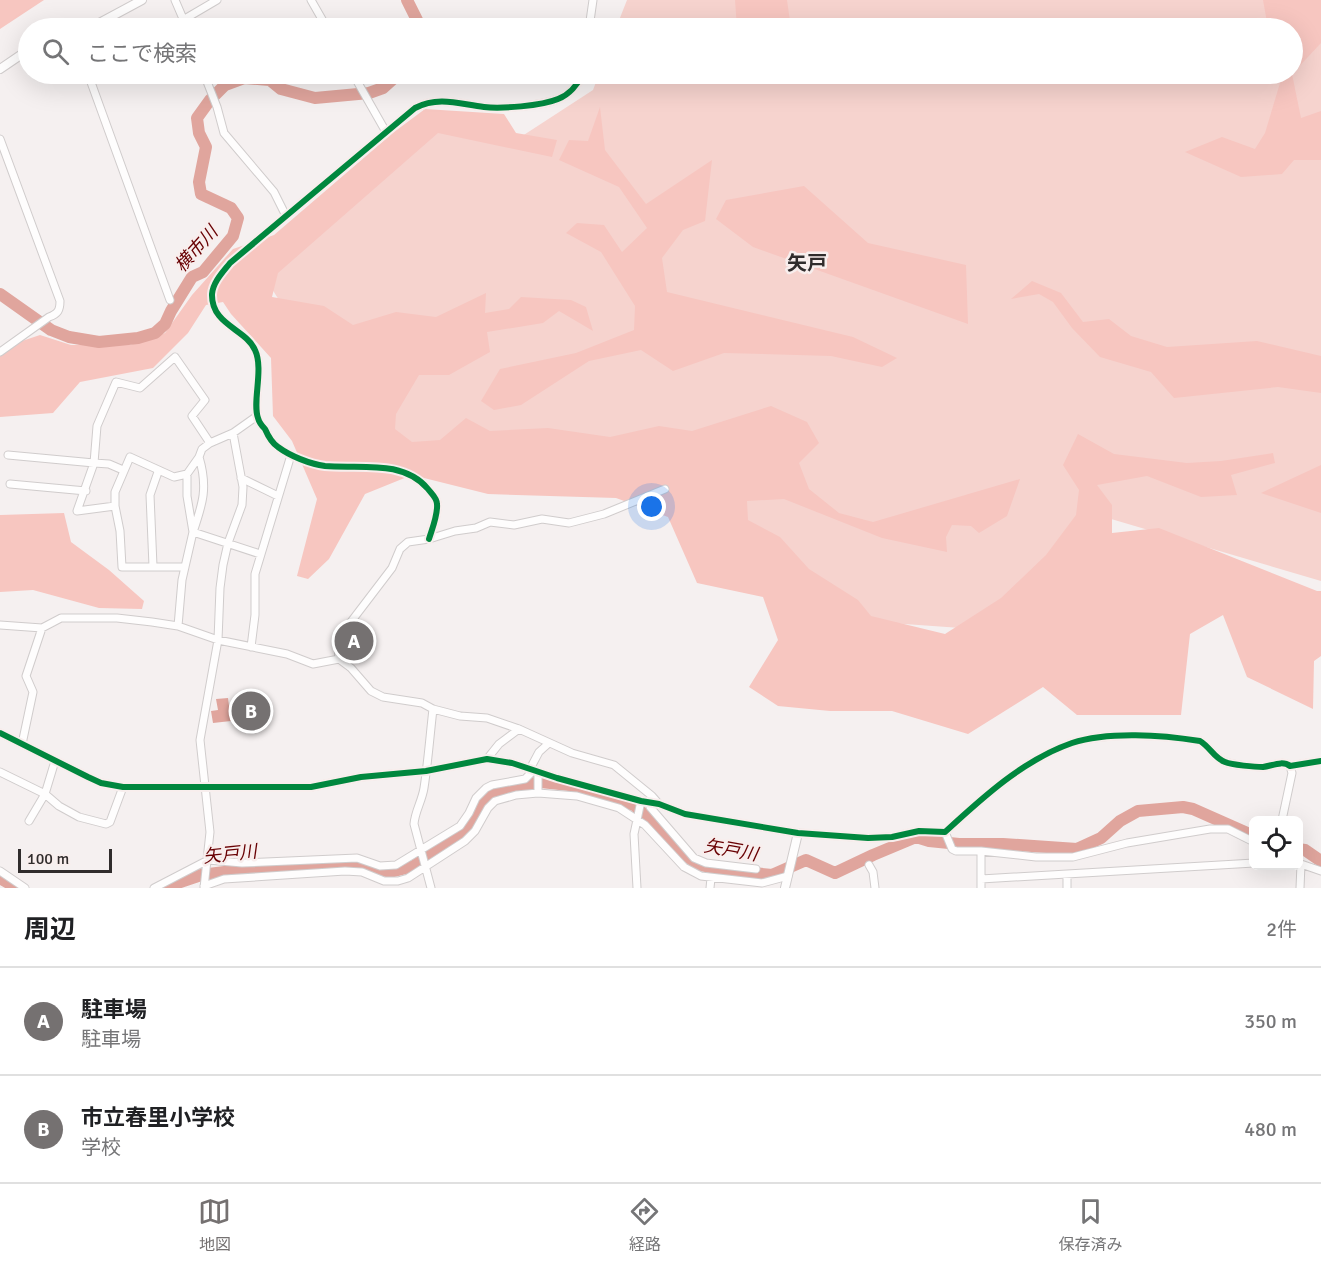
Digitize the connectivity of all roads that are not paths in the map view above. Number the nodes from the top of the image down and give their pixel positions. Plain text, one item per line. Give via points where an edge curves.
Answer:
1 (142, 0) edge
2 (175, 0) edge
3 (217, 0) edge
4 (311, 0) edge
5 (592, 0) edge
6 (109, 18) edge
7 (182, 18) edge
8 (186, 18) edge
9 (321, 18) edge
10 (590, 18) edge
11 (18, 57) edge
12 (0, 69) edge
13 (92, 84) edge
14 (208, 84) edge
15 (359, 84) edge
16 (577, 84) edge
17 (386, 132) junction
18 (0, 139) edge
19 (286, 216) junction
20 (170, 300) dead end
21 (0, 352) edge
22 (257, 416) junction
23 (233, 433) junction
24 (210, 443) junction
25 (8, 455) dead end
26 (291, 455) junction
27 (200, 456) junction
28 (94, 463) junction
29 (123, 470) junction
30 (158, 472) junction
31 (187, 474) junction
32 (241, 478) junction
33 (9, 484) dead end
34 (665, 489) dead end
35 (86, 490) junction
36 (278, 496) junction
37 (115, 506) junction
38 (193, 532) junction
39 (429, 539) junction
40 (228, 543) junction
41 (260, 554) junction
42 (153, 566) junction
43 (184, 567) junction
44 (0, 625) edge
45 (178, 626) junction
46 (42, 628) junction
47 (218, 640) junction
48 (251, 646) junction
49 (339, 659) junction
50 (433, 709) junction
51 (519, 729) junction
52 (0, 733) edge
53 (549, 743) junction
54 (22, 744) junction
55 (1321, 755) edge
56 (487, 759) junction
57 (55, 761) junction
58 (1319, 762) edge
59 (1290, 766) junction
60 (0, 771) edge
61 (426, 771) junction
62 (534, 771) junction
63 (123, 787) junction
64 (205, 788) junction
65 (538, 793) junction
66 (45, 794) junction
67 (641, 801) junction
68 (655, 804) junction
69 (1283, 816) edge
70 (636, 820) junction
71 (29, 821) dead end
72 (945, 832) junction
73 (798, 833) junction
74 (1249, 840) edge
75 (421, 851) junction
76 (981, 851) junction
77 (208, 863) junction
78 (1249, 863) edge
79 (1303, 864) edge
80 (869, 865) dead end
81 (425, 868) junction
82 (756, 869) dead end
83 (1300, 870) edge
84 (0, 871) edge
85 (1321, 871) edge
86 (1067, 874) junction
87 (788, 876) junction
88 (711, 878) junction
89 (981, 879) junction
90 (204, 887) edge
91 (24, 888) edge
92 (154, 888) edge
93 (431, 888) edge
94 (637, 888) edge
95 (710, 888) edge
96 (785, 888) edge
97 (875, 888) edge
98 (981, 888) edge
99 (1067, 888) edge
100 (1300, 888) edge

1 - 6 street
2 - 7 street
3 - 8 street
4 - 9 street
5 - 10 street
11 - 12 street
13 - 20 street
14 - 19 street via 224,133 270,186
15 - 17 street
16 - 17 street via 558,99 496,108 433,101 415,108
17 - 19 street
18 - 21 street via 60,301 60,310 55,315
19 - 22 street via 231,263 218,277 212,293 222,318 255,349
22 - 23 street
22 - 26 street via 270,438
23 - 24 street
23 - 32 street
24 - 27 street
24 - 28 street via 192,416 205,400 175,357 140,388 116,382 97,426
25 - 28 street
26 - 36 street
26 - 39 street via 323,466 383,467 409,475 436,498 438,506
27 - 31 street
27 - 38 street via 205,489
28 - 29 street
28 - 35 street
29 - 30 street via 129,457
29 - 37 street via 115,492
30 - 31 street via 174,477
30 - 42 street via 150,495
31 - 38 street
32 - 36 street
32 - 40 street via 242,505
33 - 35 street
34 - 39 street via 604,514 569,523 542,519 514,525 490,522
35 - 37 street via 77,511
36 - 41 street
37 - 42 street via 122,567
38 - 40 street
38 - 43 street
39 - 49 street via 408,542 399,549 392,568 347,627 338,645
40 - 41 street
40 - 47 street via 220,588
41 - 48 street via 255,574
42 - 43 street
43 - 45 street
44 - 46 street
45 - 46 street via 117,618 61,618
45 - 47 street
46 - 54 street via 26,676 33,692
47 - 48 street
47 - 64 street via 200,740
48 - 49 street via 314,664
49 - 50 street via 371,691
50 - 51 street via 487,718
50 - 61 street
51 - 53 street
51 - 56 street
52 - 54 street
53 - 62 street via 539,752
53 - 68 street via 614,765 652,796
54 - 57 street
55 - 58 street
56 - 61 street
56 - 62 street
57 - 63 street via 101,783
57 - 66 street
58 - 59 street
59 - 69 street
59 - 72 street via 1226,763 1200,741 1104,737 1049,753 1023,767
60 - 66 street
61 - 64 street via 361,777 311,787
61 - 75 street via 414,824
62 - 65 street
62 - 67 street
62 - 75 street via 525,779 486,788 460,826
63 - 64 street
63 - 66 street via 106,825 79,817
64 - 77 street via 210,832
65 - 70 street via 588,799 619,808
65 - 81 street via 495,801 465,841
66 - 71 street
67 - 68 street
67 - 70 street
68 - 73 street via 686,814
68 - 82 street via 650,807 694,858
70 - 88 street via 684,867
70 - 94 street
72 - 73 street via 919,831 868,838
72 - 76 street via 952,849
73 - 87 street
74 - 76 street via 1228,829 1210,829 1073,857
75 - 77 street via 396,865 380,866 357,858
75 - 81 street
76 - 89 street
77 - 90 street
77 - 92 street
78 - 86 street
79 - 85 street
80 - 97 street
81 - 90 street via 398,881 384,882 362,872 345,871 224,879
81 - 93 street
83 - 100 street
84 - 91 street
86 - 89 street
86 - 99 street
87 - 88 street via 762,883
87 - 96 street
88 - 95 street
89 - 98 street

